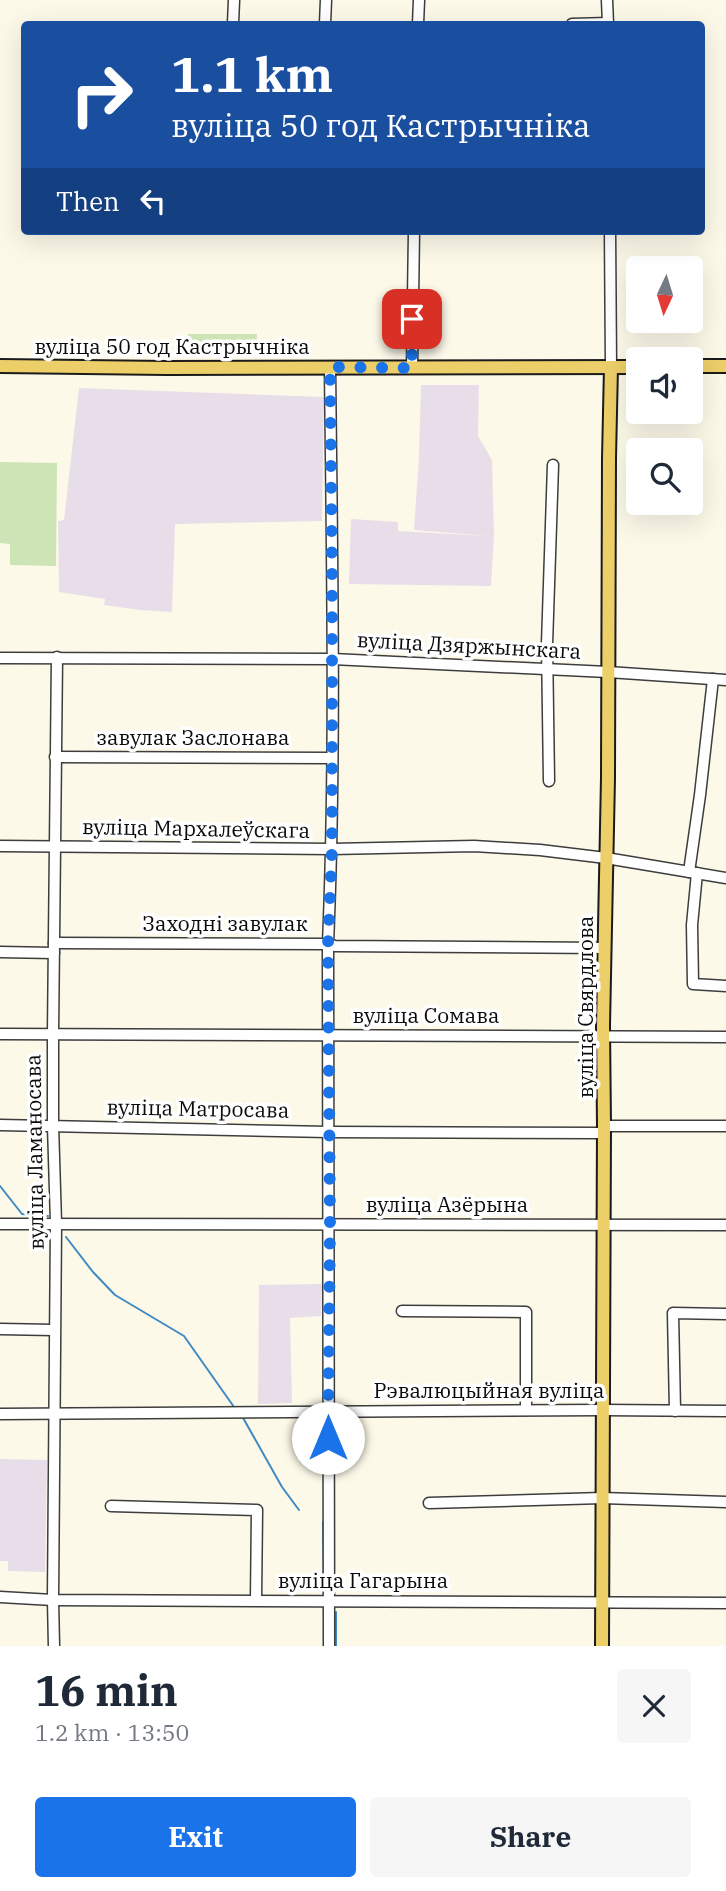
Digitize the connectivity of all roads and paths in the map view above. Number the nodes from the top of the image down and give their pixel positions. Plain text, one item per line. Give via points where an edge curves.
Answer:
1 (234, 0) edge
2 (326, 0) edge
3 (419, 0) edge
4 (607, 0) edge
5 (233, 21) edge
6 (325, 21) edge
7 (418, 21) edge
8 (608, 21) edge
9 (414, 235) edge
10 (610, 235) edge
11 (0, 366) edge
12 (703, 366) edge
13 (726, 366) edge
14 (330, 367) junction
15 (626, 367) edge
16 (412, 368) junction
17 (611, 368) junction
18 (554, 464) dead end
19 (57, 657) junction
20 (0, 658) edge
21 (332, 659) junction
22 (546, 669) junction
23 (608, 672) junction
24 (713, 679) junction
25 (726, 680) edge
26 (55, 757) junction
27 (332, 758) junction
28 (549, 781) dead end
29 (0, 846) edge
30 (55, 846) junction
31 (332, 849) junction
32 (606, 858) junction
33 (693, 873) junction
34 (726, 878) edge
35 (328, 944) junction
36 (54, 948) junction
37 (605, 948) junction
38 (0, 952) edge
39 (726, 986) edge
40 (0, 1034) edge
41 (53, 1034) junction
42 (328, 1035) junction
43 (603, 1036) junction
44 (726, 1037) edge
45 (0, 1125) edge
46 (53, 1125) junction
47 (726, 1126) edge
48 (604, 1130) junction
49 (328, 1132) junction
50 (56, 1223) junction
51 (0, 1224) edge
52 (330, 1224) junction
53 (603, 1225) junction
54 (726, 1225) edge
55 (402, 1311) dead end
56 (726, 1314) edge
57 (0, 1329) edge
58 (54, 1330) junction
59 (526, 1410) junction
60 (602, 1410) junction
61 (328, 1411) junction
62 (675, 1411) junction
63 (726, 1411) edge
64 (55, 1413) junction
65 (0, 1414) edge
66 (602, 1498) junction
67 (726, 1502) edge
68 (429, 1503) dead end
69 (111, 1506) dead end
70 (0, 1597) edge
71 (53, 1600) junction
72 (256, 1600) junction
73 (328, 1600) junction
74 (601, 1603) junction
75 (726, 1603) edge
76 (54, 1646) edge
77 (329, 1646) edge
78 (602, 1646) edge

1 - 5 street
2 - 6 street
3 - 7 street
4 - 8 street
9 - 16 street
10 - 17 street
11 - 14 main road, вуліца 50 год Кастрычніка
12 - 13 main road
14 - 16 main road, вуліца 50 год Кастрычніка
14 - 21 street
15 - 17 main road, вуліца 50 год Кастрычніка
16 - 17 main road, вуліца 50 год Кастрычніка
17 - 23 main road, вуліца Свярдлова
18 - 22 street
19 - 20 street, вуліца Дзяржынскага
19 - 21 street, вуліца Дзяржынскага
19 - 26 street, вуліца Ламаносава
21 - 22 street, вуліца Дзяржынскага
21 - 27 street
22 - 23 street, вуліца Дзяржынскага
22 - 28 street
23 - 24 street, вуліца Дзяржынскага
23 - 32 main road, вуліца Свярдлова
24 - 25 street, вуліца Дзяржынскага
24 - 33 street
26 - 27 street, завулак Заслонава
26 - 30 street, вуліца Ламаносава
27 - 31 street
29 - 30 street, вуліца Мархалеўскага
30 - 31 street, вуліца Мархалеўскага
30 - 36 street, вуліца Ламаносава
31 - 32 street, вуліца Мархалеўскага via 474,846
31 - 35 street
32 - 33 street, вуліца Мархалеўскага
32 - 37 main road, вуліца Свярдлова
33 - 34 street, вуліца Мархалеўскага
33 - 39 street via 693,985
35 - 36 street, Заходні завулак
35 - 37 street, Заходні завулак
35 - 42 street
36 - 38 street, Заходні завулак
36 - 41 street, вуліца Ламаносава
37 - 43 main road, вуліца Свярдлова
40 - 41 street, вуліца Сомава
41 - 42 street, вуліца Сомава
41 - 46 street, вуліца Ламаносава
42 - 43 street, вуліца Сомава
42 - 49 street
43 - 44 street, вуліца Сомава
43 - 48 main road, вуліца Свярдлова
45 - 46 street, вуліца Матросава
46 - 49 street, вуліца Матросава
46 - 50 street, вуліца Ламаносава
47 - 48 street, вуліца Матросава
48 - 49 street, вуліца Матросава
48 - 53 main road, вуліца Свярдлова
49 - 52 street
50 - 51 street, вуліца Азёрына
50 - 52 street, вуліца Азёрына
50 - 58 street, вуліца Ламаносава
52 - 53 street, вуліца Азёрына
52 - 61 street
53 - 54 street, вуліца Азёрына
53 - 60 main road, вуліца Свярдлова
55 - 59 street via 526,1312
56 - 62 street via 673,1313
57 - 58 street
58 - 64 street, вуліца Ламаносава
59 - 60 street, Рэвалюцыйная вуліца
59 - 61 street, Рэвалюцыйная вуліца
60 - 62 street, Рэвалюцыйная вуліца
60 - 66 main road, вуліца Свярдлова
61 - 64 street, Рэвалюцыйная вуліца
61 - 73 street
62 - 63 street, Рэвалюцыйная вуліца
64 - 65 street, Рэвалюцыйная вуліца
64 - 71 street, вуліца Ламаносава
66 - 67 street
66 - 68 street
66 - 74 main road, вуліца Свярдлова
69 - 72 street via 257,1510
70 - 71 street, вуліца Гагарына
71 - 72 street, вуліца Гагарына
71 - 76 street, вуліца Ламаносава
72 - 73 street, вуліца Гагарына
73 - 74 street, вуліца Гагарына
73 - 77 street
74 - 75 street, вуліца Гагарына
74 - 78 main road, вуліца Свярдлова

